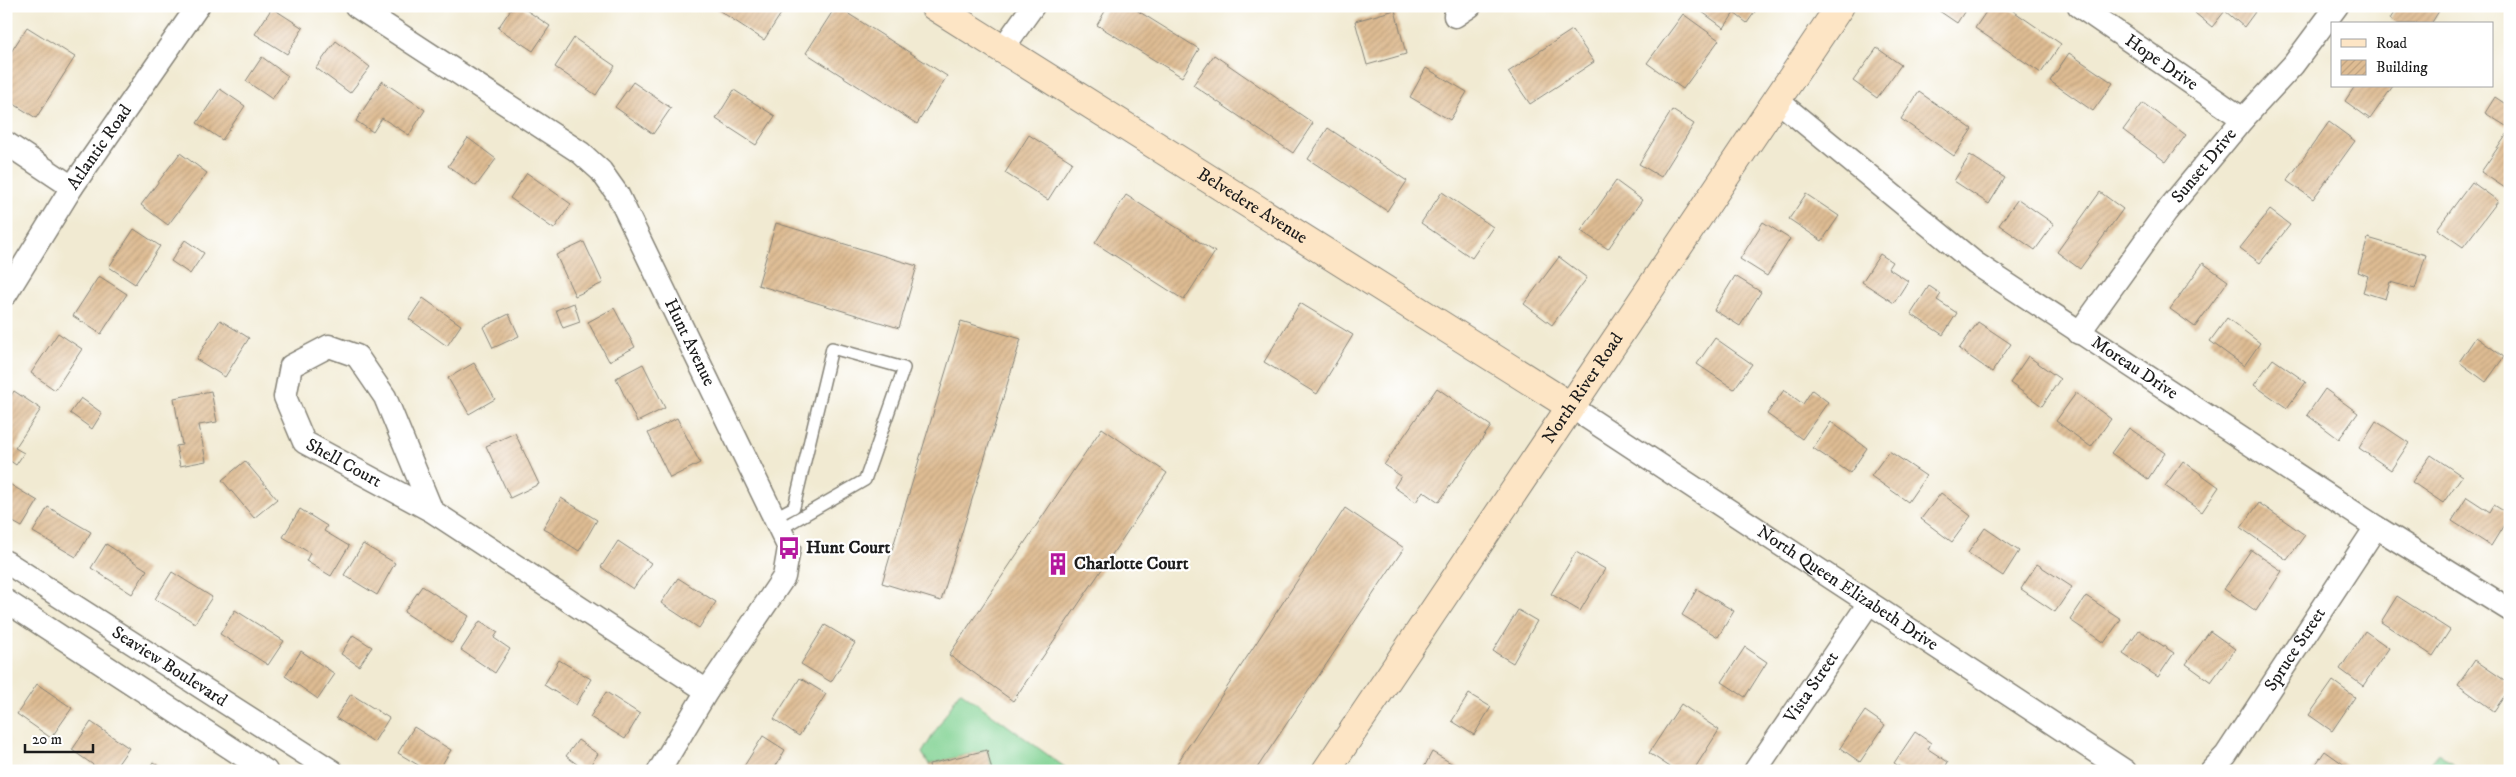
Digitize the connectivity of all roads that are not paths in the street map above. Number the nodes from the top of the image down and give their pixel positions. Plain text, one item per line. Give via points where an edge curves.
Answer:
1 (198, 6) edge
2 (356, 6) edge
3 (934, 6) edge
4 (1033, 6) edge
5 (1840, 6) edge
6 (2079, 6) edge
7 (2336, 6) edge
8 (1003, 48) junction
9 (1778, 101) junction
10 (2243, 119) junction
11 (6, 143) edge
12 (72, 187) junction
13 (6, 294) edge
14 (2079, 333) junction
15 (1570, 406) junction
16 (432, 511) junction
17 (777, 523) junction
18 (2376, 526) junction
19 (6, 562) edge
20 (6, 601) edge
21 (1869, 603) junction
22 (2510, 610) edge
23 (708, 691) junction
24 (266, 771) edge
25 (332, 771) edge
26 (659, 771) edge
27 (1326, 771) edge
28 (1755, 771) edge
29 (2126, 771) edge
30 (2211, 771) edge

1 - 12 street, Atlantic Road
2 - 17 street, Hunt Avenue via 581,153 601,171 618,195
3 - 8 main road, Belvedere Avenue
4 - 8 street
5 - 9 main road, North River Road
6 - 10 street, Hope Drive
7 - 10 street, Sunset Drive via 2293,65
8 - 15 main road, Belvedere Avenue
9 - 14 street, Moreau Drive via 1975,264
9 - 15 main road, North River Road
10 - 14 street, Sunset Drive via 2166,212
11 - 12 street
12 - 13 street, Atlantic Road
14 - 18 street, Moreau Drive
15 - 21 street, North Queen Elizabeth Drive
15 - 27 main road, North River Road
16 - 16 street, Shell Court via 385,397 357,356 329,346 291,366 286,397 304,442
16 - 23 street, Shell Court
17 - 17 lane via 865,480 904,368 832,348 794,507
17 - 23 street, Hunt Avenue via 789,548 784,577
18 - 22 street, Moreau Drive
18 - 30 street, Spruce Street via 2226,755
19 - 25 street, Seaview Boulevard
20 - 24 street, Seaview Boulevard
21 - 28 street, Vista Street
21 - 29 street, North Queen Elizabeth Drive
23 - 26 street, Hunt Avenue

